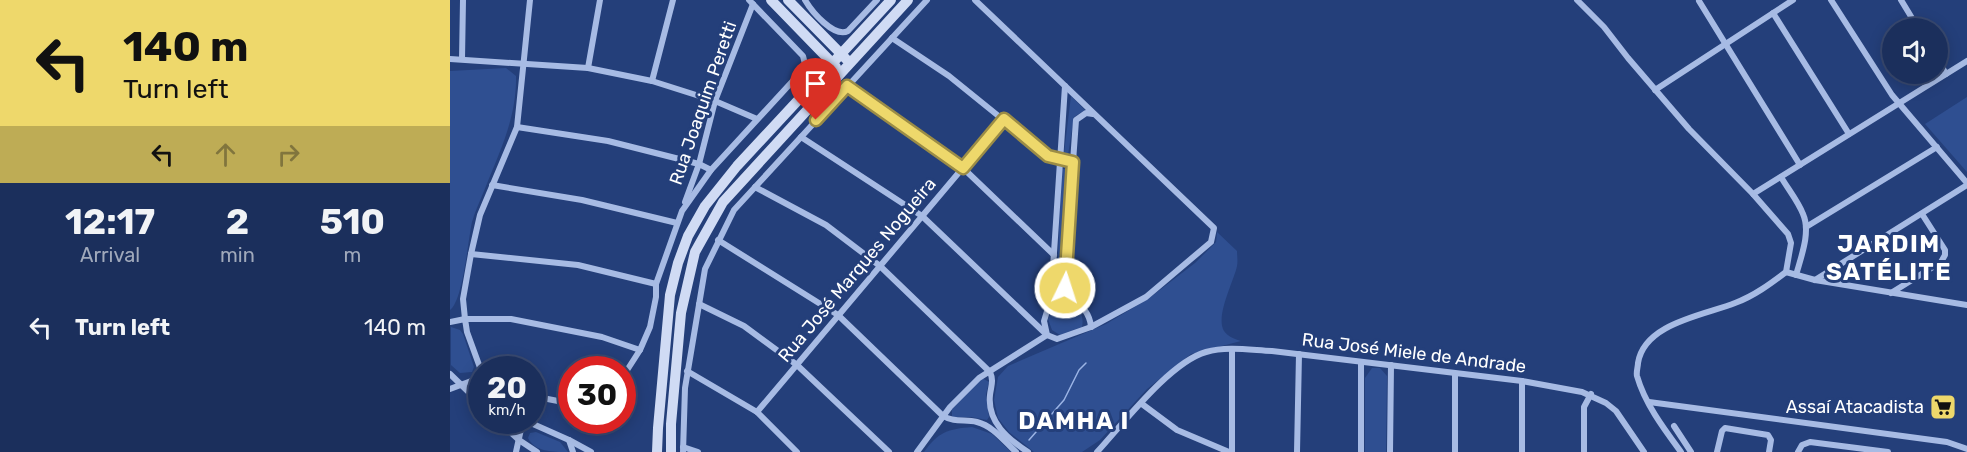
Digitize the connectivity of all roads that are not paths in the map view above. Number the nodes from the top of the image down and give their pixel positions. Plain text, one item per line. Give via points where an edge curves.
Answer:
1 (462, 0) edge
2 (530, 0) edge
3 (600, 0) edge
4 (673, 0) edge
5 (771, 0) edge
6 (805, 0) edge
7 (876, 0) edge
8 (891, 0) edge
9 (908, 0) edge
10 (927, 0) edge
11 (975, 0) edge
12 (1577, 0) edge
13 (1793, 0) edge
14 (1831, 0) edge
15 (1901, 0) edge
16 (1699, 1) edge
17 (751, 2) edge
18 (790, 2) edge
19 (783, 12) junction
20 (1773, 13) junction
21 (1912, 18) edge
22 (892, 38) junction
23 (1725, 43) junction
24 (841, 54) junction
25 (450, 59) edge
26 (462, 59) junction
27 (1967, 61) edge
28 (525, 62) junction
29 (832, 63) junction
30 (850, 64) junction
31 (588, 68) junction
32 (842, 73) junction
33 (1948, 73) edge
34 (652, 81) junction
35 (1930, 84) edge
36 (847, 86) junction
37 (1065, 86) junction
38 (1655, 90) junction
39 (715, 100) junction
40 (1899, 104) junction
41 (1095, 115) junction
42 (757, 119) junction
43 (1004, 119) junction
44 (517, 127) junction
45 (1849, 134) junction
46 (801, 137) junction
47 (1937, 147) junction
48 (1060, 160) junction
49 (1073, 162) junction
50 (699, 164) junction
51 (1800, 165) junction
52 (963, 168) junction
53 (711, 170) junction
54 (1781, 177) junction
55 (1967, 184) edge
56 (492, 185) junction
57 (755, 187) junction
58 (1753, 194) junction
59 (682, 211) junction
60 (1922, 214) junction
61 (922, 216) junction
62 (677, 223) junction
63 (1806, 227) junction
64 (718, 240) junction
65 (471, 254) junction
66 (1054, 255) junction
67 (880, 266) junction
68 (1785, 272) junction
69 (1796, 275) junction
70 (1815, 280) junction
71 (656, 284) junction
72 (1891, 293) junction
73 (699, 304) junction
74 (1967, 305) edge
75 (838, 315) junction
76 (465, 319) junction
77 (450, 322) edge
78 (1091, 327) junction
79 (1047, 336) junction
80 (1232, 349) junction
81 (640, 350) junction
82 (1299, 354) junction
83 (475, 356) edge
84 (636, 356) edge
85 (1362, 362) junction
86 (797, 364) junction
87 (1390, 365) junction
88 (687, 371) junction
89 (990, 372) junction
90 (450, 374) edge
91 (1455, 374) junction
92 (1522, 381) junction
93 (468, 382) edge
94 (461, 386) junction
95 (450, 389) edge
96 (468, 392) edge
97 (1591, 394) junction
98 (1649, 402) junction
99 (1142, 404) junction
100 (757, 412) junction
101 (944, 416) junction
102 (1674, 426) dead end
103 (546, 430) edge
104 (512, 434) edge
105 (520, 434) edge
106 (519, 440) junction
107 (569, 440) junction
108 (683, 449) edge
109 (1967, 449) edge
110 (1853, 450) edge
111 (516, 452) edge
112 (537, 452) edge
113 (573, 452) edge
114 (591, 452) edge
115 (657, 452) edge
116 (671, 452) edge
117 (698, 452) edge
118 (797, 452) edge
119 (889, 452) edge
120 (917, 452) edge
121 (1016, 452) edge
122 (1028, 452) edge
123 (1097, 452) edge
124 (1230, 452) edge
125 (1297, 452) edge
126 (1361, 452) edge
127 (1390, 452) edge
128 (1455, 452) edge
129 (1522, 452) edge
130 (1584, 452) edge
131 (1644, 452) edge
132 (1681, 452) edge
133 (1691, 452) edge
134 (1717, 452) edge
135 (1770, 452) edge
136 (1798, 452) edge
137 (1888, 452) edge

1 - 26 street
2 - 28 street
3 - 31 street
4 - 34 street
5 - 19 street
6 - 7 street via 834,32 842,34
8 - 24 street
9 - 30 street
10 - 22 street
11 - 37 street
12 - 38 street
13 - 20 street
14 - 40 street
15 - 21 street
16 - 23 street
17 - 39 street, Rua Joaquim Peretti
17 - 42 street via 805,64
18 - 19 street
18 - 24 street
19 - 29 street
20 - 23 street
20 - 45 street
22 - 36 street
22 - 43 street
23 - 38 street
23 - 51 street
24 - 29 street
24 - 30 street
25 - 26 street
26 - 28 street
27 - 33 street
28 - 31 street
28 - 44 street
29 - 32 street
29 - 115 street via 737,166 705,206 688,236 670,295
30 - 32 street
31 - 34 street
32 - 116 street via 723,202 695,252 681,314
34 - 39 street
35 - 40 street
36 - 46 street
36 - 52 street
37 - 41 street
37 - 48 street
38 - 58 street
39 - 42 street
39 - 50 street, Rua Joaquim Peretti
40 - 45 street
40 - 47 street
41 - 49 street via 1086,113 1076,120
41 - 78 street via 1214,228 1214,235 1211,242 1146,297
42 - 53 street
43 - 48 street via 1048,156
43 - 52 street, Rua José Marques Nogueira
44 - 50 street via 608,141
44 - 56 street
45 - 51 street
46 - 57 street
46 - 61 street
47 - 55 street
47 - 63 street
48 - 49 street
48 - 66 street
49 - 78 street via 1065,288 1085,309
50 - 53 street
50 - 59 street, Rua Joaquim Peretti
51 - 54 street
52 - 61 street, Rua José Marques Nogueira
52 - 66 street
53 - 59 street
54 - 58 street
54 - 63 street via 1803,213
55 - 60 street
56 - 62 street via 582,200
56 - 65 street
57 - 64 street via 734,210
57 - 67 street via 826,225
58 - 68 street via 1788,234 1791,243
59 - 62 street
60 - 70 street
60 - 72 street via 1945,255 1941,262
61 - 67 street, Rua José Marques Nogueira
61 - 79 street
62 - 71 street
63 - 69 street
64 - 73 street via 705,269
64 - 75 street
65 - 71 street via 578,265
65 - 76 street
66 - 79 street via 1051,298 1044,321
67 - 75 street, Rua José Marques Nogueira
67 - 89 street
68 - 69 street
68 - 98 street via 1734,304 1668,327 1650,339 1639,356 1637,375
69 - 70 street
70 - 72 street
71 - 81 street via 650,327
72 - 74 street
73 - 86 street via 744,326
73 - 88 street
75 - 86 street, Rua José Marques Nogueira
75 - 101 street
76 - 77 street
76 - 81 street via 511,319 602,337
76 - 83 street
78 - 79 street via 1057,339
79 - 89 street
80 - 82 street, Rua José Miele de Andrade
80 - 99 street, Rua José Miele de Andrade via 1205,352 1192,359 1158,385
80 - 124 street
81 - 84 street
82 - 85 street, Rua José Miele de Andrade
82 - 125 street
85 - 87 street, Rua José Miele de Andrade
85 - 126 street
86 - 100 street, Rua José Marques Nogueira
86 - 119 street
87 - 91 street, Rua José Miele de Andrade
87 - 127 street
88 - 100 street
88 - 108 street
89 - 101 street via 979,378
89 - 122 street via 993,419
90 - 94 street
91 - 92 street, Rua José Miele de Andrade
91 - 128 street
92 - 97 street, Rua José Miele de Andrade
92 - 129 street
93 - 94 street
94 - 95 street
94 - 96 street
97 - 130 street via 1584,407
97 - 131 street via 1616,411
98 - 109 street via 1947,442
98 - 132 street
99 - 123 street, Rua José Miele de Andrade
99 - 124 street via 1177,430
100 - 118 street
101 - 120 street
101 - 121 street via 986,425
102 - 133 street
103 - 107 street
104 - 106 street
105 - 106 street
106 - 111 street
106 - 112 street
107 - 113 street
107 - 114 street
108 - 117 street
110 - 136 street via 1810,441
110 - 137 street
134 - 135 street via 1725,428 1768,435

